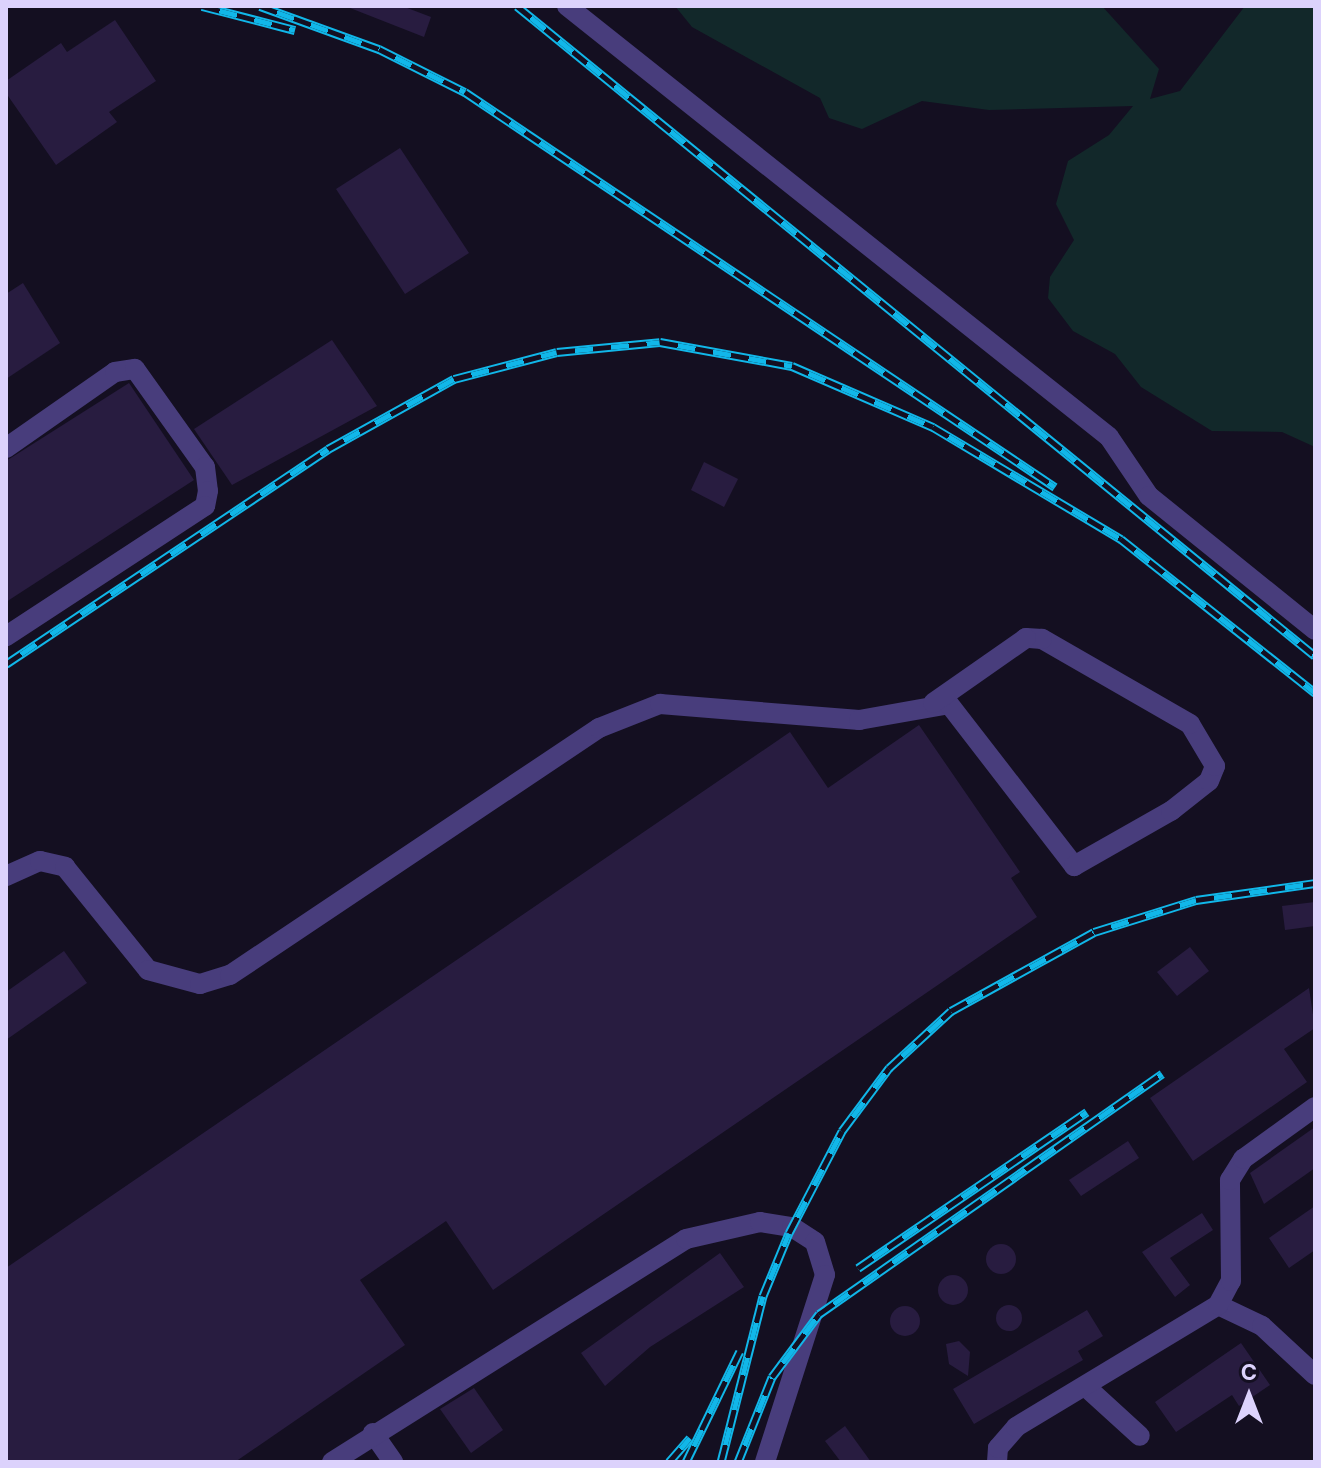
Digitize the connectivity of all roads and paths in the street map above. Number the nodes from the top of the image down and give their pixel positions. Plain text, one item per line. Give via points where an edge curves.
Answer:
1 (567, 6) edge
2 (6, 448) edge
3 (1315, 630) edge
4 (6, 636) edge
5 (933, 703) junction
6 (6, 876) edge
7 (1315, 1107) edge
8 (1218, 1305) junction
9 (1315, 1375) edge
10 (1085, 1386) junction
11 (373, 1433) junction
12 (1140, 1436) dead end
13 (332, 1462) edge
14 (393, 1462) edge
15 (765, 1462) edge
16 (997, 1462) edge

1 - 3 lane via 1109,437 1149,496
2 - 4 lane via 115,372 135,369 205,467 208,491 205,506
5 - 5 lane via 949,704 1074,866 1171,811 1209,781 1215,766 1190,724 1042,639 1026,638
5 - 6 lane via 859,720 693,702 631,712 230,975 200,984 165,979 139,963 65,867 40,861
7 - 8 lane via 1243,1159 1230,1180 1231,1281
8 - 9 lane via 1262,1326
8 - 10 lane
10 - 12 lane
10 - 16 lane via 1004,1435
11 - 13 lane
11 - 14 lane
11 - 15 lane via 686,1239 760,1222 792,1227 815,1242 825,1275

